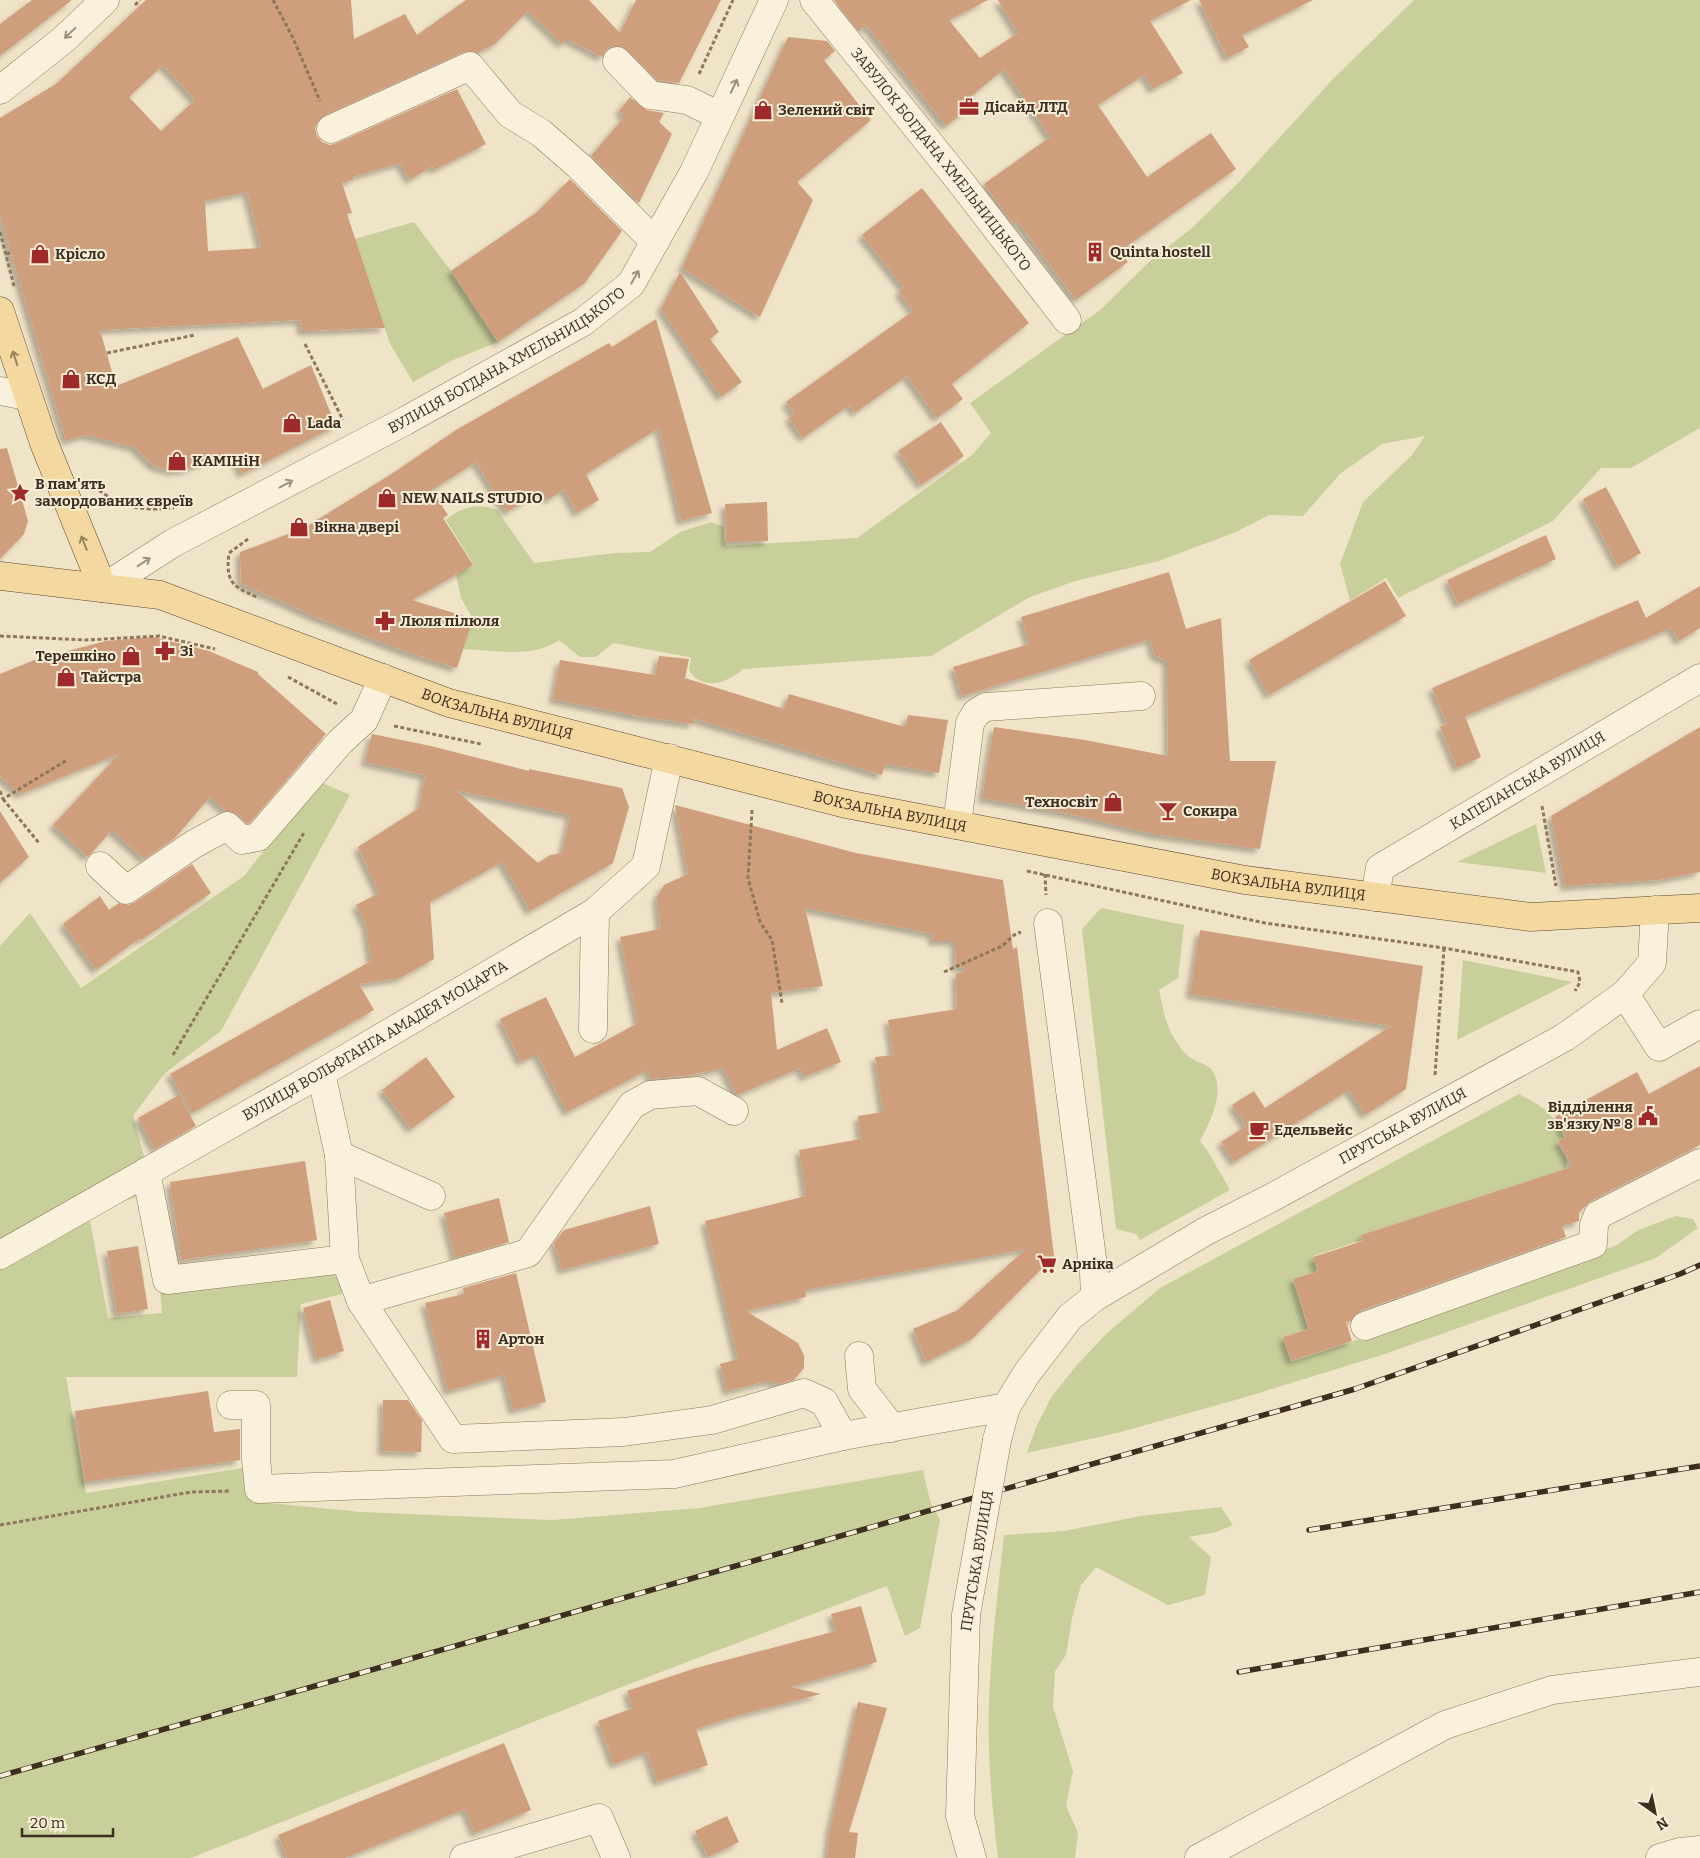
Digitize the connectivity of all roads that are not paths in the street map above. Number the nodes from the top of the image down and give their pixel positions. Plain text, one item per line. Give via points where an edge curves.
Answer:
1 (105, 0) edge
2 (774, 0) edge
3 (814, 0) edge
4 (617, 61) dead end
5 (0, 90) edge
6 (720, 116) junction
7 (332, 129) road end
8 (655, 242) junction
9 (0, 311) edge
10 (1067, 320) dead end
11 (0, 391) edge
12 (27, 396) junction
13 (0, 576) edge
14 (103, 588) junction
15 (383, 678) junction
16 (1700, 678) edge
17 (1142, 696) dead end
18 (669, 758) junction
19 (957, 825) junction
20 (100, 866) dead end
21 (1374, 897) junction
22 (1700, 908) edge
23 (1655, 910) junction
24 (595, 912) junction
25 (1048, 923) road end
26 (1625, 994) junction
27 (1700, 1024) edge
28 (593, 1028) dead end
29 (320, 1073) junction
30 (734, 1110) dead end
31 (339, 1155) junction
32 (1700, 1164) edge
33 (146, 1172) junction
34 (431, 1196) dead end
35 (0, 1255) edge
36 (345, 1259) junction
37 (1095, 1297) junction
38 (361, 1301) junction
39 (1365, 1326) dead end
40 (859, 1356) dead end
41 (231, 1404) dead end
42 (1006, 1408) junction
43 (892, 1428) junction
44 (843, 1436) junction
45 (1700, 1672) edge
46 (960, 1816) junction
47 (1700, 1850) edge
48 (464, 1858) edge
49 (616, 1858) edge
50 (959, 1858) edge
51 (972, 1858) edge
52 (1199, 1858) edge
53 (1660, 1858) edge

1 -> 5 street via 63,40
6 -> 2 street, ВУЛИЦЯ БОГДАНА ХМЕЛЬНИЦЬКОГО
3 - 10 street, ЗАВУЛОК БОГДАНА ХМЕЛЬНИЦЬКОГО
4 - 6 street via 650,94 688,100
6 - 8 street, ВУЛИЦЯ БОГДАНА ХМЕЛЬНИЦЬКОГО via 694,172
7 - 8 street via 470,66 510,114 541,133 579,166
14 -> 8 street, ВУЛИЦЯ БОГДАНА ХМЕЛЬНИЦЬКОГО via 172,543 405,421 583,322 632,284
12 -> 9 main road
11 - 12 street
14 -> 12 main road
13 - 14 main road, ВОКЗАЛЬНА ВУЛИЦЯ
14 - 15 main road, ВОКЗАЛЬНА ВУЛИЦЯ via 160,595
15 - 18 main road, ВОКЗАЛЬНА ВУЛИЦЯ via 449,703
15 - 20 street via 364,720 340,742 258,837 242,840 227,826 126,890
16 - 21 street, КАПЕЛАНСЬКА ВУЛИЦЯ via 1380,868
17 - 19 street via 986,707 976,713 970,723
18 - 19 main road, ВОКЗАЛЬНА ВУЛИЦЯ via 846,804
18 - 24 street, ВУЛИЦЯ ВОЛЬФГАНГА АМАДЕЯ МОЦАРТА via 646,866
19 - 21 main road, ВОКЗАЛЬНА ВУЛИЦЯ via 1245,880
21 - 23 main road, ВОКЗАЛЬНА ВУЛИЦЯ via 1531,916
22 - 23 main road, ВОКЗАЛЬНА ВУЛИЦЯ
23 - 26 street, ПРУТСЬКА ВУЛИЦЯ via 1652,963
24 - 28 street
24 - 29 street, ВУЛИЦЯ ВОЛЬФГАНГА АМАДЕЯ МОЦАРТА
25 - 37 street
26 - 27 street via 1659,1047
26 - 37 street, ПРУТСЬКА ВУЛИЦЯ via 1565,1037 1206,1231
29 - 31 street
29 - 33 street, ВУЛИЦЯ ВОЛЬФГАНГА АМАДЕЯ МОЦАРТА
30 - 38 street via 698,1091 650,1095 632,1105 528,1253
31 - 34 street
31 - 36 street
32 - 39 street via 1598,1215 1594,1225 1594,1244
33 - 35 street, ВУЛИЦЯ ВОЛЬФГАНГА АМАДЕЯ МОЦАРТА
33 - 36 street via 167,1280
36 - 38 street
37 - 42 street, ПРУТСЬКА ВУЛИЦЯ via 1070,1317 1053,1337
38 - 44 street via 453,1439 624,1432 712,1420 804,1393 824,1402
40 - 43 street via 862,1389
41 - 44 street via 256,1405 259,1489 674,1474
42 - 43 street
42 - 46 street, ПРУТСЬКА ВУЛИЦЯ, bridge via 997,1440 966,1616
43 - 44 street
45 - 52 street via 1552,1690 1445,1726
46 - 50 street
46 - 51 street, ПРУТСЬКА ВУЛИЦЯ
47 - 53 street
48 - 49 street via 599,1818

